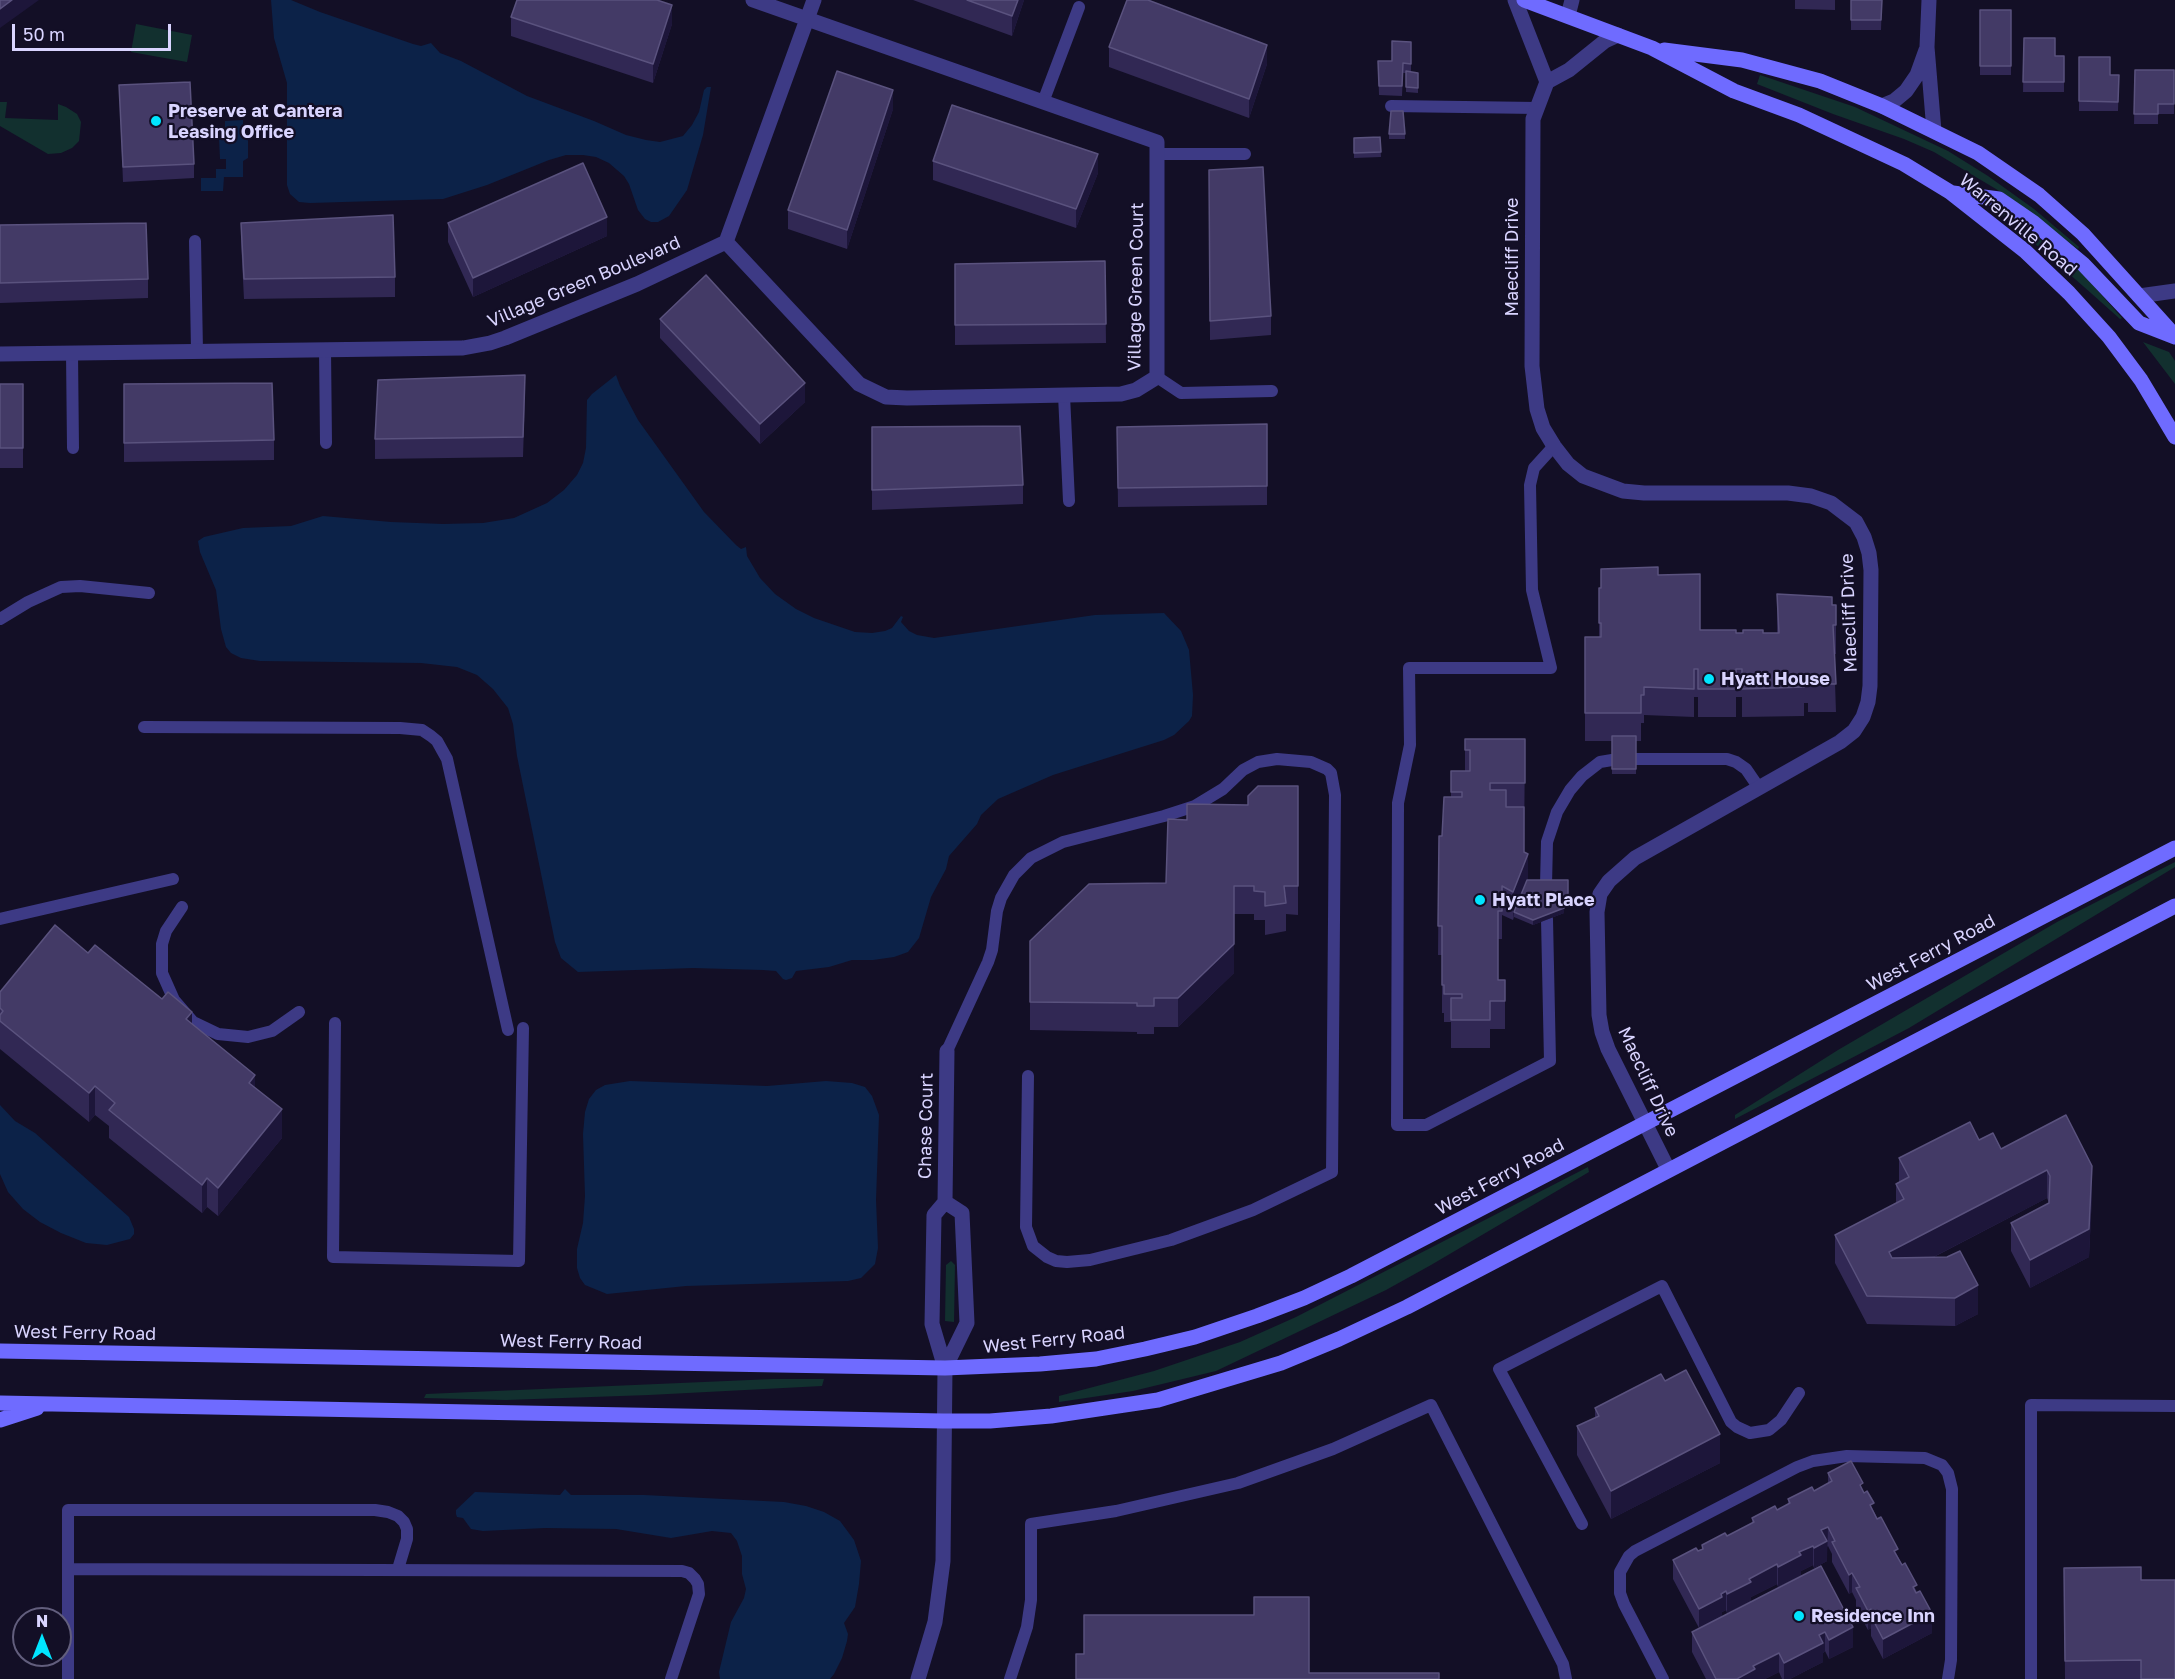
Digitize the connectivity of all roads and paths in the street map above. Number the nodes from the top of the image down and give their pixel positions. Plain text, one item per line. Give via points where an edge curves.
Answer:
1 (753, 0) edge
2 (814, 0) edge
3 (1515, 0) edge
4 (1524, 0) edge
5 (1572, 0) edge
6 (1929, 0) edge
7 (1078, 8) dead end
8 (1568, 16) junction
9 (808, 19) junction
10 (1617, 35) junction
11 (1927, 47) junction
12 (1652, 48) junction
13 (1547, 82) junction
14 (1043, 102) junction
15 (1391, 106) dead end
16 (1882, 106) junction
17 (1537, 108) junction
18 (1934, 131) junction
19 (1157, 154) junction
20 (1245, 154) dead end
21 (1950, 192) junction
22 (195, 241) dead end
23 (726, 242) junction
24 (2175, 291) edge
25 (2139, 296) junction
26 (2175, 336) edge
27 (325, 349) junction
28 (196, 351) junction
29 (72, 353) junction
30 (0, 354) edge
31 (1157, 377) junction
32 (1272, 391) dead end
33 (1064, 394) junction
34 (2175, 437) edge
35 (326, 443) dead end
36 (1554, 447) junction
37 (73, 448) dead end
38 (1069, 501) dead end
39 (149, 593) dead end
40 (0, 619) edge
41 (144, 727) dead end
42 (1636, 759) edge
43 (1612, 760) edge
44 (1759, 788) junction
45 (2175, 848) edge
46 (173, 879) dead end
47 (1546, 885) edge
48 (2175, 906) edge
49 (182, 907) dead end
50 (0, 919) edge
51 (1547, 919) edge
52 (298, 1012) dead end
53 (335, 1023) dead end
54 (523, 1028) dead end
55 (508, 1030) dead end
56 (947, 1051) joint
57 (1028, 1076) dead end
58 (1644, 1124) junction
59 (1668, 1169) junction
60 (945, 1202) junction
61 (0, 1341) edge
62 (0, 1351) edge
63 (16, 1351) junction
64 (945, 1368) junction
65 (1798, 1393) dead end
66 (0, 1403) edge
67 (48, 1405) junction
68 (2175, 1406) edge
69 (0, 1420) edge
70 (943, 1421) junction
71 (1582, 1524) dead end
72 (68, 1569) junction
73 (398, 1569) junction
74 (68, 1679) edge
75 (670, 1679) edge
76 (918, 1679) edge
77 (1010, 1679) edge
78 (1566, 1679) edge
79 (1663, 1679) edge
80 (1948, 1679) edge
81 (2031, 1679) edge

1 - 9 street
2 - 9 street
3 - 13 street
4 - 8 main road, Warrenville Road
5 - 8 street
6 - 11 street
7 - 14 lane
8 - 10 main road, Warrenville Road
9 - 14 street
9 - 23 street
10 - 12 main road, Warrenville Road
10 - 13 street
11 - 16 street via 1917,75 1905,91
11 - 18 street
12 - 16 main road, Warrenville Road via 1743,60 1820,81
12 - 21 main road, Warrenville Road via 1734,91 1799,115 1894,159
13 - 17 street, Maecliff Drive
14 - 19 street via 1157,142
15 - 17 lane
16 - 18 main road, Warrenville Road
17 - 36 street, Maecliff Drive via 1532,134 1532,366 1537,409
18 - 25 main road, Warrenville Road via 1978,153 2039,195 2083,234
19 - 20 lane
19 - 31 street, Village Green Court
21 - 26 main road via 1998,199 2083,264 2139,323
21 - 34 main road, Warrenville Road via 2025,251 2069,293 2141,380
22 - 28 lane
23 - 27 street, Village Green Boulevard via 637,284 490,343 463,348
23 - 33 street, Village Green Court via 859,384 871,391 906,398
24 - 25 street
25 - 26 main road, Warrenville Road
27 - 28 street, Village Green Boulevard
27 - 35 lane
28 - 29 street, Village Green Boulevard
29 - 30 street, Village Green Boulevard
29 - 37 lane
31 - 32 lane via 1181,393
31 - 33 street, Village Green Court via 1136,390 1121,393
33 - 38 lane
36 - 44 street, Maecliff Drive via 1583,476 1623,491 1811,496 1831,503 1856,522 1867,545 1871,570 1870,686 1863,717 1854,732 1840,742
36 - 51 lane via 1534,468 1530,485 1532,590 1551,668 1409,668 1410,745 1398,803 1397,1125 1426,1125 1550,1061
39 - 40 lane via 61,587
41 - 55 lane via 400,728 422,730 431,736 447,759
42 - 44 lane via 1727,759 1746,769
43 - 47 lane via 1600,762 1582,776 1557,812 1547,842
44 - 58 street, Maecliff Drive via 1635,858 1600,894 1597,912 1601,1023 1608,1049
45 - 58 main road, West Ferry Road
46 - 50 lane
48 - 59 main road
49 - 52 lane via 162,944 162,973 174,1000 193,1022 219,1034 248,1037 272,1031
53 - 54 lane via 333,1257 519,1261
56 - 57 lane via 988,962 1001,898 1014,875 1032,858 1069,840 1195,806 1258,762 1311,762 1327,769 1335,795 1332,1172 1253,1210 1171,1240 1090,1260 1056,1261 1033,1246 1026,1227
56 - 60 street, Chase Court
58 - 59 street, Maecliff Drive
58 - 64 main road, West Ferry Road via 1361,1271 1257,1316 1195,1337 1096,1359
59 - 70 main road via 1407,1307 1281,1363 1158,1400 1099,1410
60 - 64 street, Chase Court via 934,1215 932,1324
60 - 64 street, Chase Court via 962,1212 967,1323
61 - 63 main road
62 - 63 main road, West Ferry Road
63 - 64 main road, West Ferry Road
64 - 70 street, Chase Court
65 - 71 lane via 1781,1420 1769,1430 1750,1433 1737,1427 1662,1286 1499,1369
66 - 67 main road
67 - 69 main road
67 - 70 main road
68 - 81 lane via 2031,1405
70 - 76 street, Chase Court via 943,1561 935,1622
72 - 73 lane
72 - 73 lane via 68,1510 375,1510 405,1522 407,1539
72 - 74 lane
73 - 75 lane via 670,1569 689,1574 698,1584 699,1594
77 - 78 lane via 1032,1600 1031,1524 1116,1511 1238,1483 1334,1449 1431,1405 1563,1664
79 - 80 lane via 1620,1593 1620,1572 1629,1556 1797,1467 1847,1455 1925,1458 1942,1465 1948,1473 1952,1489

